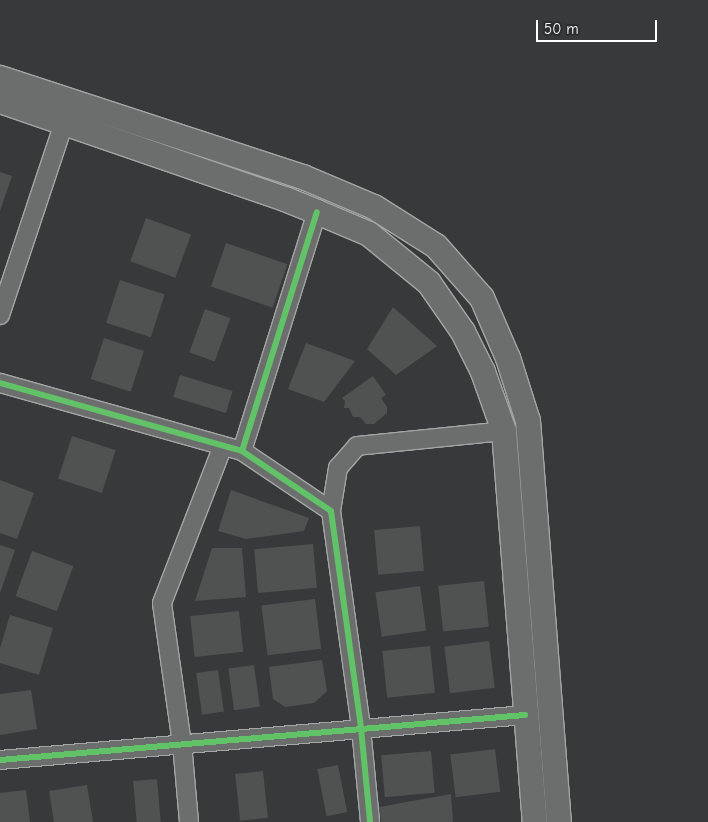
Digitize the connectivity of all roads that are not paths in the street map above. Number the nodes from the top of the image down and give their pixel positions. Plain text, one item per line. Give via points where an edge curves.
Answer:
1 (0, 78) edge
2 (0, 101) edge
3 (64, 123) junction
4 (317, 212) junction
5 (1, 307) edge
6 (0, 382) edge
7 (504, 431) junction
8 (222, 446) junction
9 (242, 451) junction
10 (330, 511) junction
11 (525, 715) junction
12 (361, 728) junction
13 (182, 744) junction
14 (0, 760) edge
15 (189, 822) edge
16 (370, 822) edge
17 (535, 822) edge
18 (559, 822) edge

1 - 18 main road via 303,176 374,207 436,246 482,298 508,358 528,421
2 - 3 main road
3 - 4 main road
3 - 5 street
4 - 7 main road via 369,234 429,282 463,332 483,372
4 - 9 street
6 - 8 street
7 - 10 street via 356,446 338,468
7 - 11 main road
8 - 9 street
8 - 13 street via 162,603
9 - 10 street
10 - 12 street
11 - 12 street
11 - 17 main road
12 - 13 street
12 - 16 street
13 - 14 street
13 - 15 street

